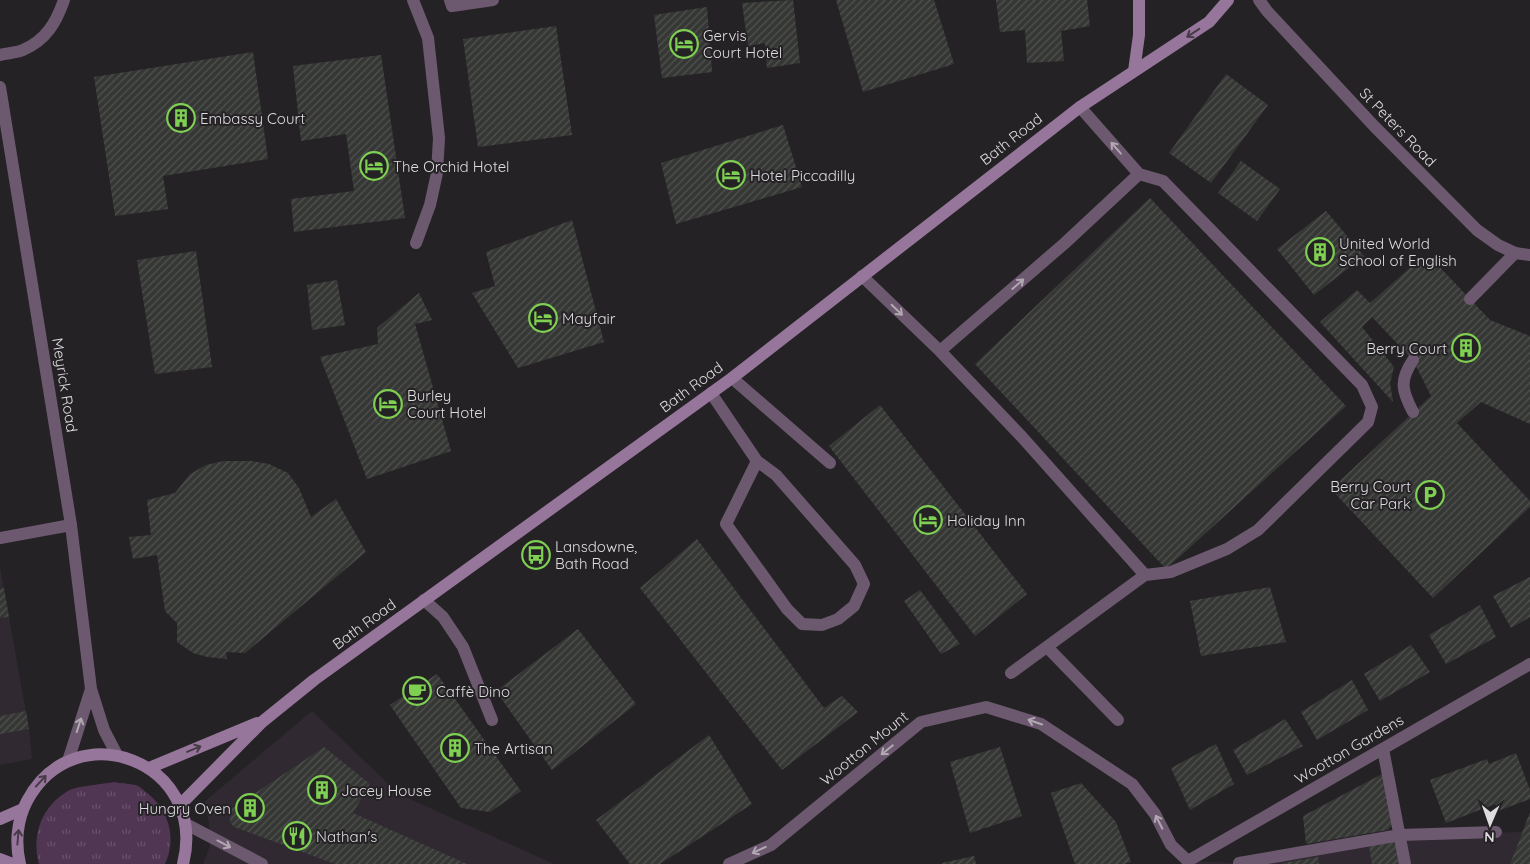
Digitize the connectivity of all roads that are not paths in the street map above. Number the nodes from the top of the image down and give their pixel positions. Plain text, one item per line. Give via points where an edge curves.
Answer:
1 (64, 0) edge
2 (413, 0) edge
3 (450, 0) edge
4 (493, 0) edge
5 (1139, 0) edge
6 (1228, 0) edge
7 (1260, 0) edge
8 (0, 55) edge
9 (1134, 70) junction
10 (0, 87) edge
11 (1080, 106) junction
12 (1139, 174) junction
13 (416, 243) dead end
14 (1515, 253) junction
15 (1530, 255) edge
16 (862, 276) junction
17 (1470, 299) dead end
18 (940, 351) junction
19 (1413, 360) dead end
20 (732, 378) junction
21 (711, 393) junction
22 (1414, 412) dead end
23 (757, 461) junction
24 (830, 463) dead end
25 (71, 526) junction
26 (0, 538) edge
27 (1145, 576) junction
28 (424, 600) junction
29 (1046, 647) junction
30 (1530, 664) edge
31 (1011, 673) dead end
32 (91, 689) junction
33 (492, 720) dead end
34 (1118, 720) dead end
35 (262, 722) junction
36 (1383, 749) junction
37 (117, 755) junction
38 (68, 762) junction
39 (149, 768) junction
40 (180, 805) junction
41 (23, 809) junction
42 (0, 819) edge
43 (186, 824) junction
44 (1496, 832) dead end
45 (1400, 835) junction
46 (0, 859) edge
47 (1189, 862) edge
48 (1239, 863) edge
49 (13, 864) edge
50 (20, 864) edge
51 (183, 864) edge
52 (262, 864) edge
53 (729, 864) edge
54 (1406, 864) edge

1 - 8 street via 57,20 42,38 22,51
2 - 13 street via 428,38 439,138 437,173 430,205
3 - 4 street via 452,6
5 - 9 main road
6 -> 9 main road, Bath Road via 1210,22
7 - 14 street, St Peters Road via 1374,126 1477,230
9 - 11 main road, Bath Road
10 - 25 street, Meyrick Road
12 -> 11 street
11 - 16 main road, Bath Road
18 -> 12 street
12 - 27 street via 1163,181 1170,187 1362,385 1372,407 1368,422 1258,530 1227,549 1171,572
14 - 15 street, St Peters Road
14 - 17 street
16 -> 18 street
16 - 20 main road, Bath Road
18 - 27 street via 1022,437
19 - 22 street via 1403,383 1405,396
20 - 21 main road, Bath Road
20 - 24 street
21 - 23 street
21 - 28 main road, Bath Road
23 - 23 street via 726,524 786,609 802,624 822,625 838,619 854,606 864,584 855,565 776,475
25 - 26 street
25 - 32 street, Meyrick Road
27 - 29 street
28 - 33 street via 443,618 463,647
28 - 35 main road, Bath Road
29 - 31 street
29 - 34 street
30 - 36 street, Wootton Gardens
32 - 37 street, Meyrick Road via 104,730
38 -> 32 street, Meyrick Road
39 -> 35 main road, Bath Road
35 - 40 main road, Bath Road
36 - 45 street
36 - 47 street, Wootton Gardens
37 - 38 main road via 92,755
37 - 39 main road
41 -> 38 main road via 34,789 49,773
39 - 40 main road via 167,784
40 - 43 main road
41 - 42 main road
50 -> 41 main road via 17,851
43 - 51 main road via 187,848
43 -> 52 street
44 - 45 street
45 - 48 street
45 - 54 street
46 - 49 main road
47 -> 53 street, Wootton Mount via 1171,845 1155,814 1132,784 1041,724 986,707 921,722 771,845

